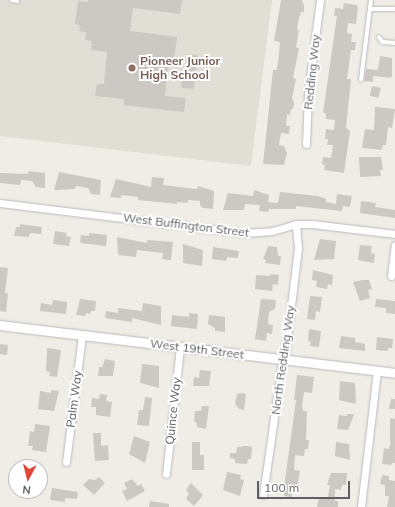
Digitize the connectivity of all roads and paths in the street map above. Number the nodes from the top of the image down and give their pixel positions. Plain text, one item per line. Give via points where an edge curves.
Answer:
1 (12, 0) edge
2 (320, 0) edge
3 (371, 0) edge
4 (17, 1) edge
5 (370, 9) junction
6 (395, 9) edge
7 (379, 37) dead end
8 (395, 43) edge
9 (361, 80) dead end
10 (306, 144) dead end
11 (0, 203) edge
12 (296, 224) junction
13 (395, 234) edge
14 (395, 245) edge
15 (391, 276) dead end
16 (0, 325) edge
17 (82, 335) junction
18 (180, 347) junction
19 (283, 360) junction
20 (377, 371) junction
21 (395, 373) edge
22 (66, 462) dead end
23 (166, 474) dead end
24 (263, 495) dead end
25 (361, 507) edge

1 - 4 lane
2 - 10 street, Redding Way via 308,94
3 - 5 lane
5 - 6 lane
5 - 9 lane
7 - 8 lane via 383,42
11 - 12 street, West Buffington Street via 245,233 272,231
12 - 13 street, West Buffington Street
12 - 19 street, North Redding Way via 298,248
14 - 15 street
16 - 17 main road, West 19th Street
17 - 18 main road, West 19th Street
17 - 22 street, Palm Way
18 - 19 main road, West 19th Street
18 - 23 street, Quince Way
19 - 20 main road, West 19th Street
19 - 24 street, North Redding Way
20 - 21 main road, West 19th Street
20 - 25 street

